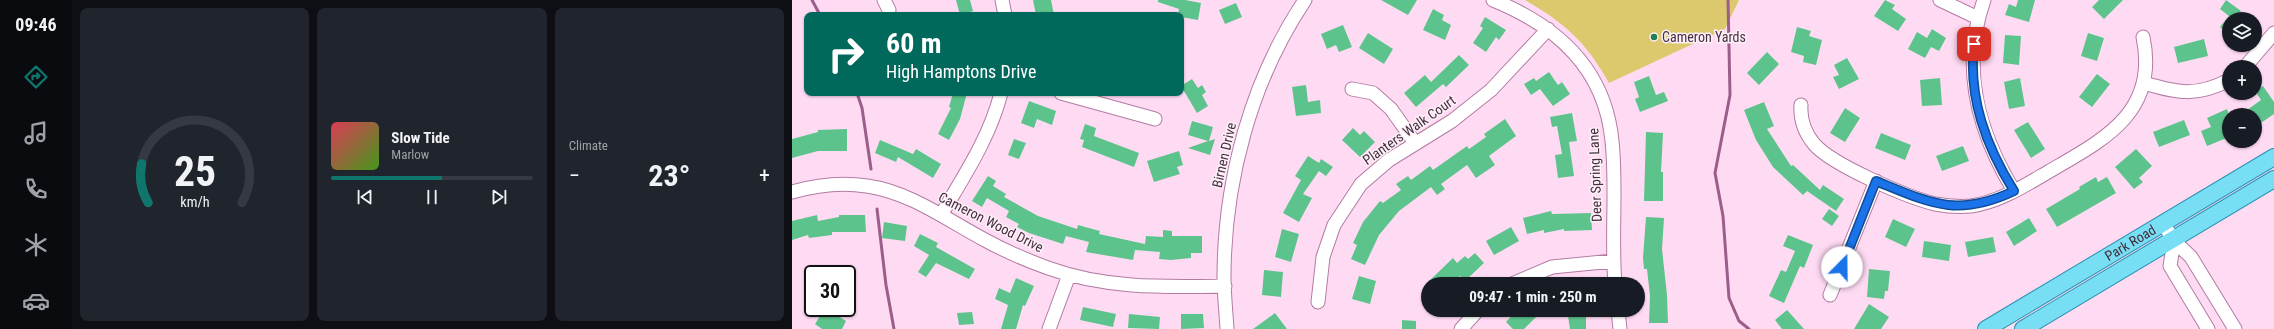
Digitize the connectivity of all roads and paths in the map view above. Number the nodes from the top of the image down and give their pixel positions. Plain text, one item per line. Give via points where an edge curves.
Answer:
1 (1002, 0) edge
2 (1305, 0) edge
3 (1493, 0) edge
4 (1940, 0) edge
5 (1984, 0) edge
6 (1004, 12) edge
7 (1978, 18) junction
8 (1548, 29) junction
9 (2274, 33) edge
10 (2143, 37) dead end
11 (2251, 60) edge
12 (2144, 83) junction
13 (2222, 83) edge
14 (1352, 89) dead end
15 (1000, 96) edge
16 (1072, 96) edge
17 (1801, 105) dead end
18 (1155, 119) dead end
19 (1415, 143) junction
20 (2274, 157) edge
21 (2274, 179) edge
22 (1876, 181) junction
23 (2014, 191) junction
24 (792, 192) edge
25 (941, 215) junction
26 (2164, 223) junction
27 (2174, 241) junction
28 (1613, 261) junction
29 (1068, 275) junction
30 (1528, 277) edge
31 (1614, 277) edge
32 (1225, 286) junction
33 (1830, 295) dead end
34 (1318, 302) dead end
35 (1471, 317) edge
36 (1619, 317) edge
37 (1049, 329) edge
38 (1227, 329) edge
39 (1460, 329) edge
40 (1620, 329) edge
41 (1986, 329) edge
42 (2023, 329) edge
43 (2208, 329) edge
44 (2235, 329) edge

1 - 6 street
2 - 32 street, Birnen Drive via 1271,63 1244,134 1229,210
3 - 8 street, Deer Spring Lane via 1517,10
4 - 7 street
5 - 7 street
7 - 23 street via 1973,55 1977,106 1988,142
8 - 19 street, Planters Walk Court via 1491,90 1452,121
8 - 28 street, Deer Spring Lane via 1571,49 1584,65 1595,82 1608,119 1613,150
9 - 11 street
10 - 12 street via 2147,61
12 - 13 street via 2170,91 2195,92
12 - 23 street via 2128,114 2108,135
14 - 19 street via 1370,92 1385,104 1402,122
15 - 25 street via 982,142
16 - 18 street
17 - 22 street via 1803,123 1814,144 1837,162
19 - 34 street, Planters Walk Court via 1377,169 1362,184 1340,214 1323,257
20 - 26 main road, Park Road
21 - 27 main road, Park Road
22 - 23 street via 1924,201 1944,205 1981,204
22 - 33 street
24 - 25 street, Cameron Wood Drive via 828,185 867,186 897,194
25 - 29 street, Cameron Wood Drive via 1017,256
26 - 27 street
26 - 41 main road, Park Road
27 - 42 main road, Park Road via 2112,274
27 - 43 street via 2170,266
27 - 44 street via 2191,257
28 - 30 street via 1552,267
28 - 31 street, Deer Spring Lane
29 - 32 street, Cameron Wood Drive via 1139,287
29 - 37 street
32 - 38 street, Birnen Drive
35 - 39 street
36 - 40 street

